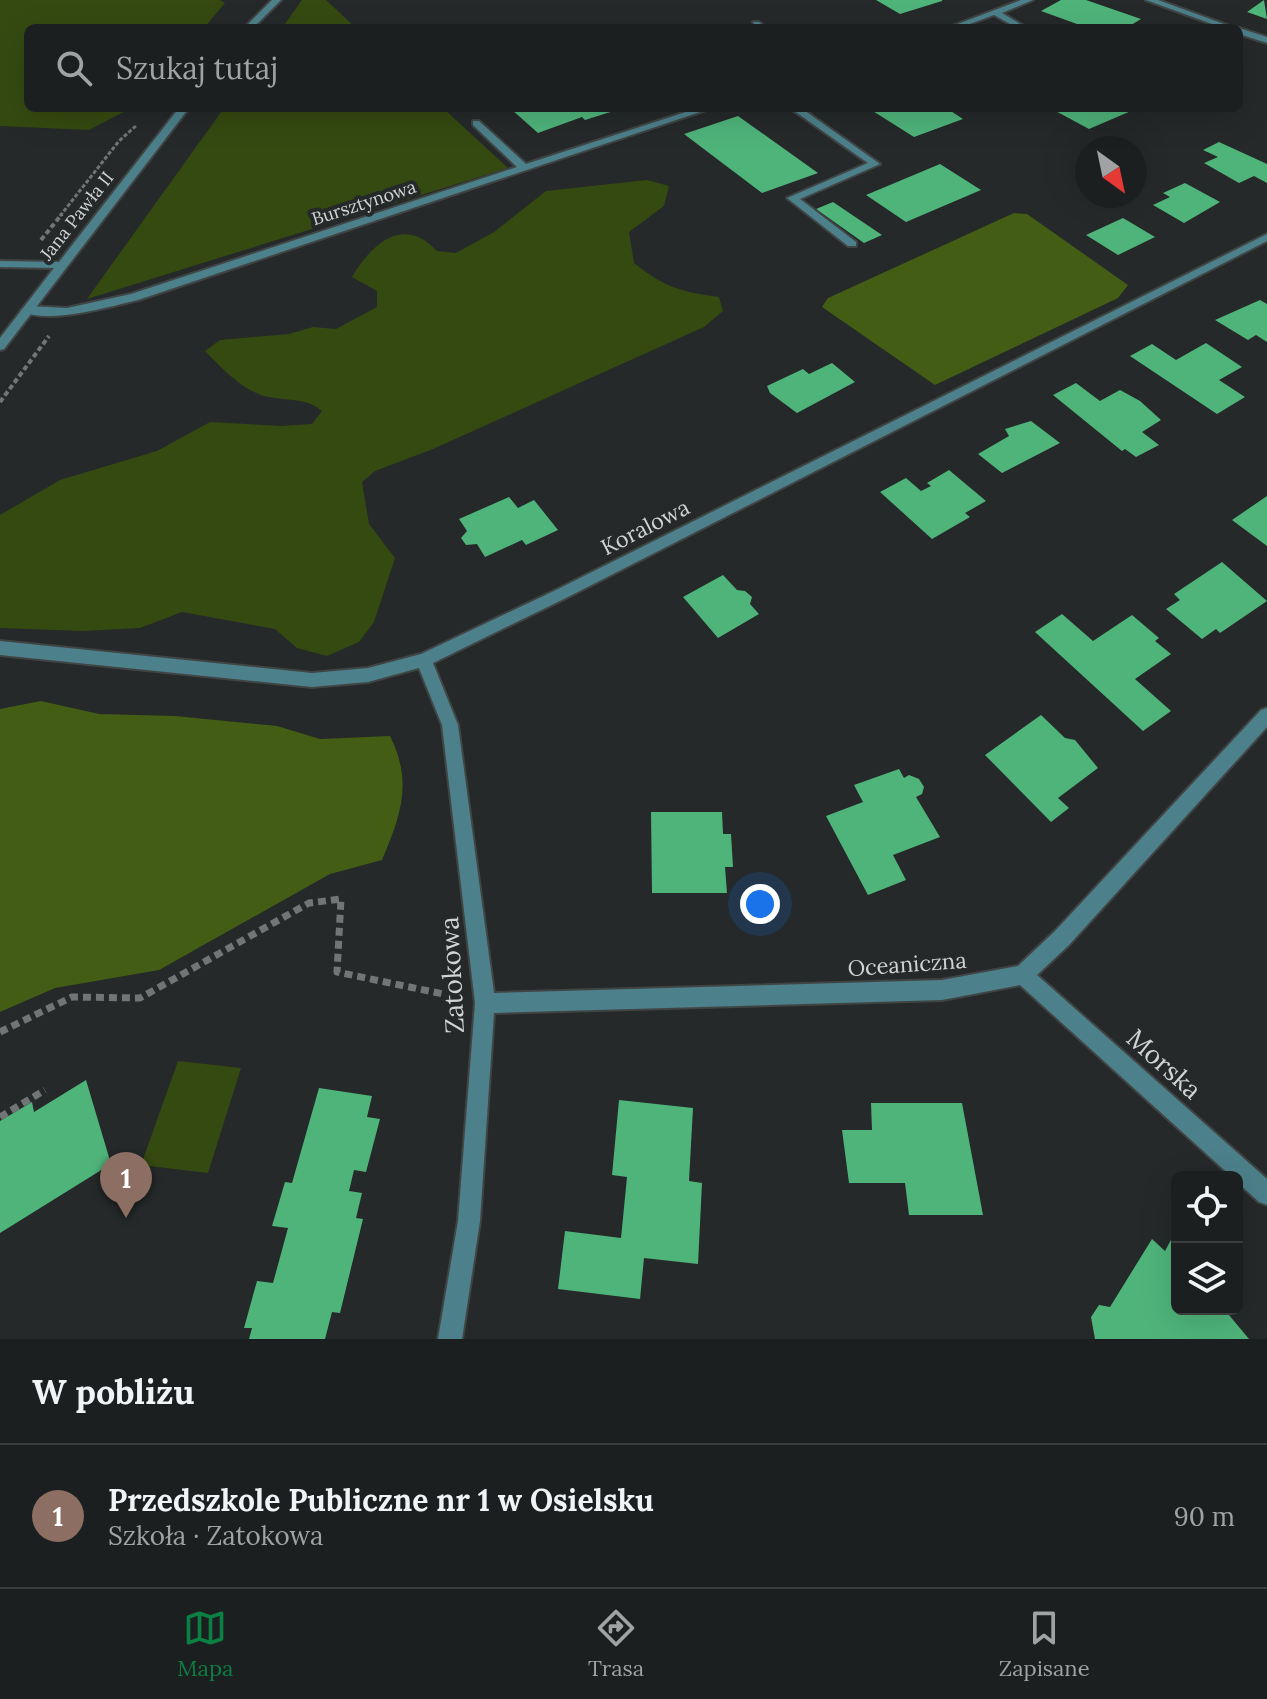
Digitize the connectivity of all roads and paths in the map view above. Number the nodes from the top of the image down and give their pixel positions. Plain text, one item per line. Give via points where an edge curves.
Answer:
1 (264, 0) edge
2 (277, 0) edge
3 (1029, 0) edge
4 (1150, 0) edge
5 (996, 13) junction
6 (259, 14) junction
7 (251, 24) edge
8 (963, 24) edge
9 (1016, 24) edge
10 (1219, 24) edge
11 (1243, 32) edge
12 (1267, 40) edge
13 (181, 112) edge
14 (695, 112) edge
15 (801, 112) edge
16 (146, 116) dead end
17 (476, 123) dead end
18 (525, 169) junction
19 (1267, 237) edge
20 (852, 244) dead end
21 (23, 262) junction
22 (0, 264) edge
23 (62, 265) junction
24 (27, 310) junction
25 (0, 346) edge
26 (0, 648) edge
27 (424, 660) junction
28 (1267, 715) edge
29 (1023, 975) junction
30 (485, 1003) junction
31 (0, 1032) edge
32 (45, 1090) dead end
33 (0, 1117) edge
34 (1267, 1194) edge
35 (450, 1339) edge

1 - 6 street
2 - 6 street
3 - 5 street
4 - 10 street
5 - 8 street
5 - 9 street
6 - 7 street
11 - 12 street
13 - 23 street, Jana Pawła II
14 - 18 street, Bursztynowa
15 - 20 street via 875,164 792,198
16 - 21 path via 119,141
17 - 18 street
18 - 24 street, Bursztynowa via 134,297 67,312
19 - 27 street, Koralowa
21 - 22 street
21 - 23 street
23 - 24 street, Jana Pawła II
24 - 25 street, Jana Pawła II
26 - 27 street, Koralowa via 312,680 368,675
27 - 30 street, Zatokowa via 450,725
28 - 29 street
29 - 30 street, Oceaniczna via 942,990
29 - 34 street, Morska
30 - 31 path via 337,972 341,899 309,903 140,998 72,997
30 - 35 street, Zatokowa via 469,1221
32 - 33 path

